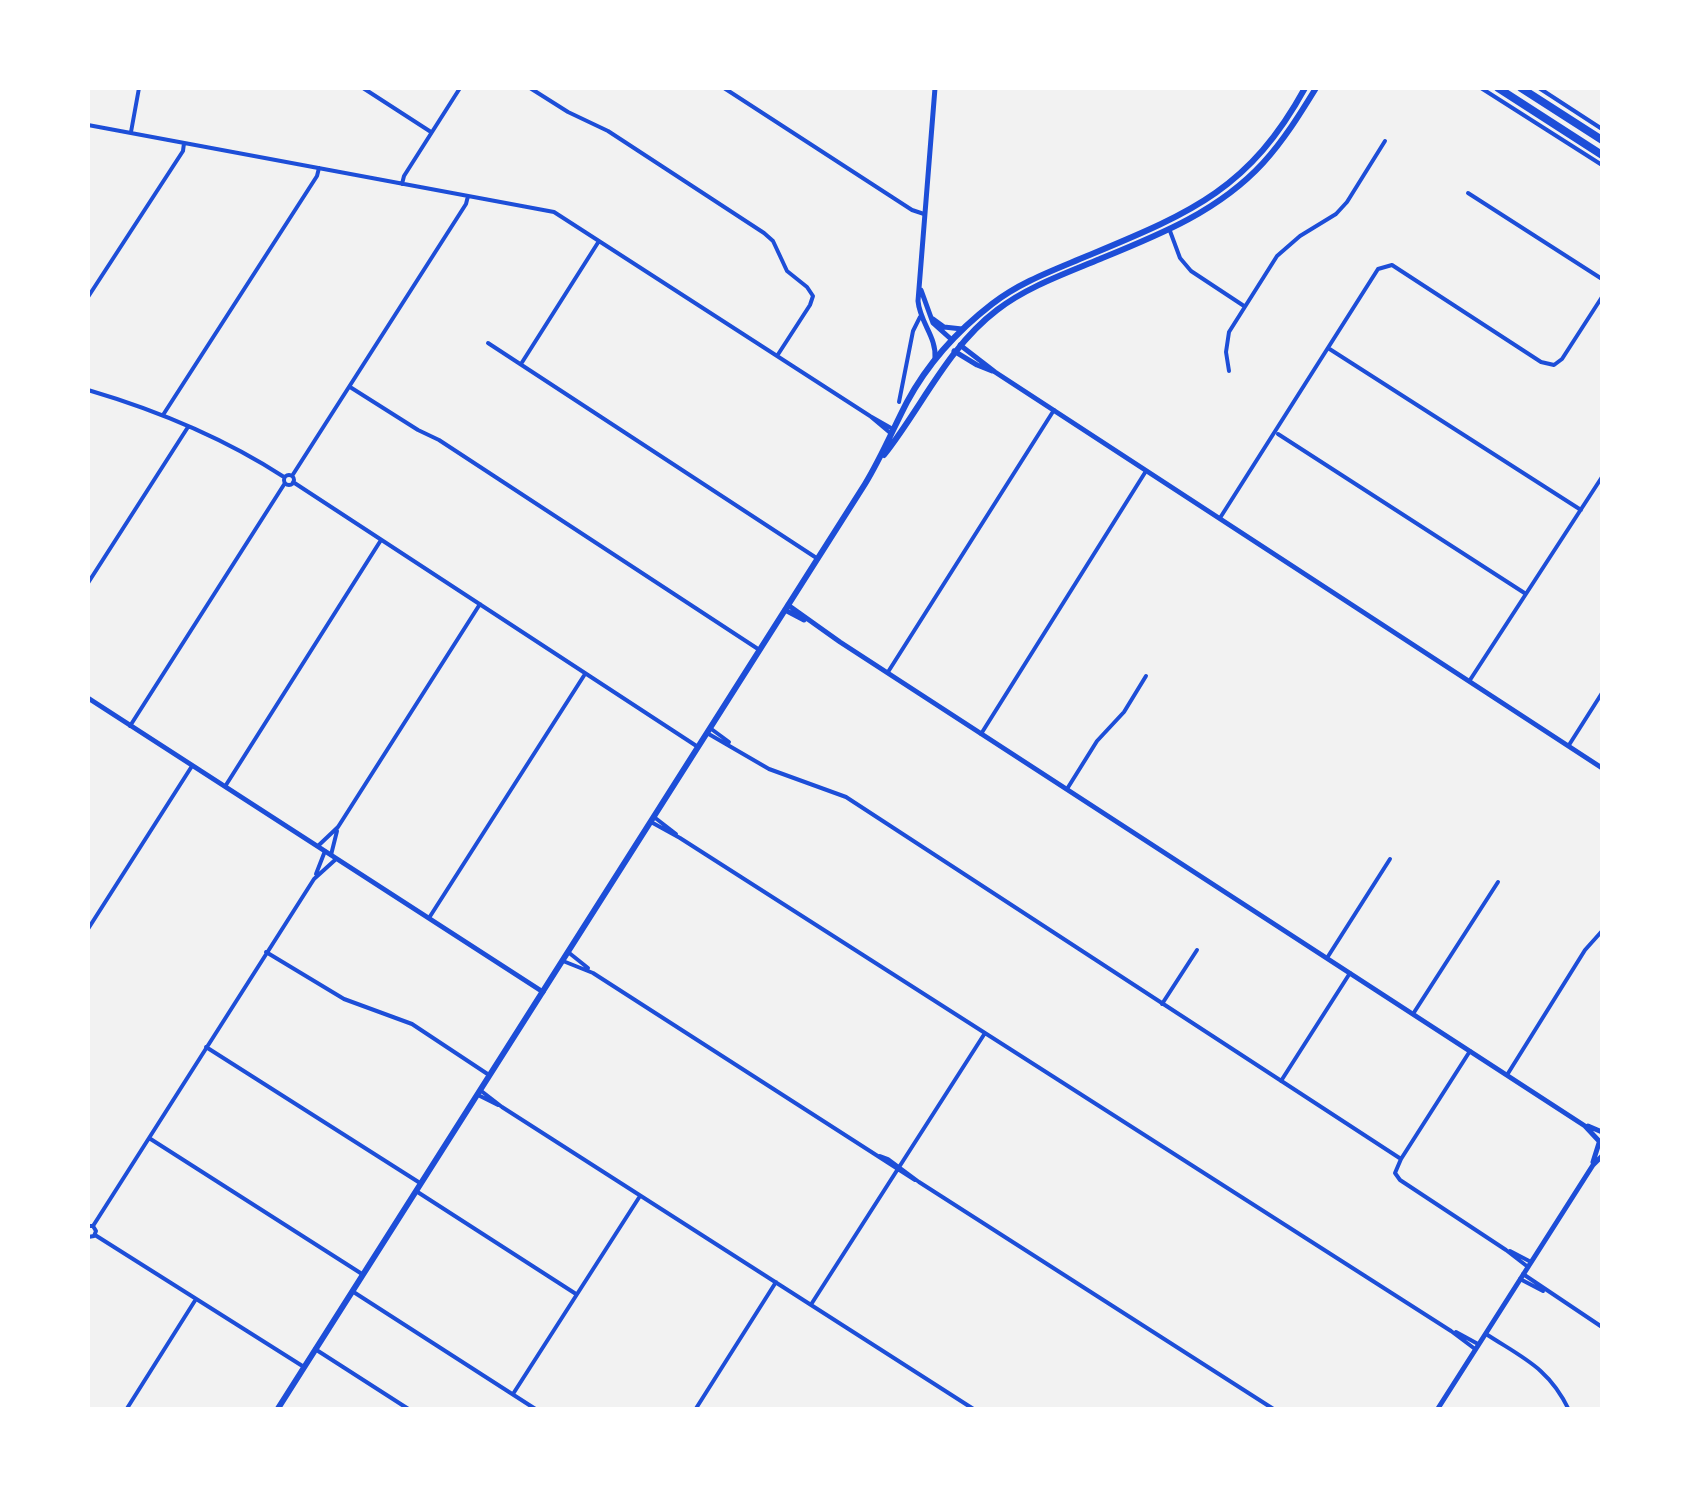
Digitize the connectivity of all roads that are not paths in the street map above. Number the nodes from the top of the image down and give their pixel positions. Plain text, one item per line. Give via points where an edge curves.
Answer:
1 (139, 88) edge
2 (362, 88) edge
3 (460, 88) edge
4 (530, 88) edge
5 (724, 88) edge
6 (934, 88) edge
7 (1305, 88) edge
8 (1316, 88) edge
9 (1481, 88) edge
10 (1498, 88) edge
11 (1521, 88) edge
12 (1539, 88) edge
13 (88, 125) edge
14 (1602, 128) edge
15 (431, 132) junction
16 (131, 133) junction
17 (1602, 140) edge
18 (1386, 141) dead end
19 (184, 143) junction
20 (1602, 154) edge
21 (1602, 166) edge
22 (319, 168) junction
23 (402, 184) junction
24 (1468, 193) dead end
25 (468, 196) junction
26 (924, 214) junction
27 (1168, 225) junction
28 (599, 241) junction
29 (1602, 279) edge
30 (88, 297) edge
31 (1602, 297) edge
32 (1244, 306) junction
33 (924, 315) junction
34 (962, 329) junction
35 (488, 342) dead end
36 (954, 344) junction
37 (1328, 348) junction
38 (777, 356) junction
39 (935, 359) junction
40 (521, 364) junction
41 (1228, 371) dead end
42 (350, 387) junction
43 (88, 390) edge
44 (899, 402) dead end
45 (1054, 410) junction
46 (162, 416) junction
47 (188, 426) junction
48 (1276, 432) junction
49 (896, 434) junction
50 (1147, 471) junction
51 (1602, 477) edge
52 (293, 479) junction
53 (285, 480) junction
54 (1581, 510) junction
55 (1220, 518) junction
56 (381, 540) junction
57 (818, 559) junction
58 (88, 582) edge
59 (1526, 594) junction
60 (480, 604) junction
61 (787, 608) junction
62 (760, 650) junction
63 (888, 673) junction
64 (586, 674) junction
65 (1146, 676) dead end
66 (1470, 680) junction
67 (1602, 693) edge
68 (88, 698) edge
69 (130, 726) junction
70 (709, 730) junction
71 (981, 734) junction
72 (1569, 745) junction
73 (698, 747) junction
74 (192, 766) junction
75 (1602, 768) edge
76 (224, 786) junction
77 (1067, 789) junction
78 (652, 819) junction
79 (338, 827) junction
80 (318, 846) junction
81 (331, 855) junction
82 (1390, 858) dead end
83 (314, 879) junction
84 (1498, 882) dead end
85 (429, 918) junction
86 (88, 929) edge
87 (1602, 931) edge
88 (1197, 950) dead end
89 (266, 952) junction
90 (568, 952) junction
91 (1326, 958) junction
92 (563, 960) junction
93 (593, 973) junction
94 (1350, 973) junction
95 (543, 992) junction
96 (1162, 1004) junction
97 (1414, 1014) junction
98 (985, 1033) junction
99 (206, 1046) junction
100 (1470, 1051) junction
101 (490, 1075) junction
102 (1506, 1075) junction
103 (1281, 1081) junction
104 (479, 1092) junction
105 (149, 1138) junction
106 (1601, 1140) edge
107 (1602, 1156) edge
108 (1401, 1159) junction
109 (1593, 1165) junction
110 (898, 1168) junction
111 (420, 1182) junction
112 (415, 1190) junction
113 (640, 1196) junction
114 (90, 1226) edge
115 (95, 1234) junction
116 (88, 1236) edge
117 (1529, 1264) junction
118 (362, 1274) junction
119 (1521, 1277) junction
120 (776, 1282) junction
121 (352, 1290) junction
122 (576, 1294) junction
123 (196, 1300) junction
124 (811, 1304) junction
125 (1602, 1327) edge
126 (1485, 1334) junction
127 (1477, 1346) junction
128 (316, 1349) junction
129 (304, 1367) junction
130 (513, 1394) junction
131 (126, 1410) edge
132 (277, 1410) edge
133 (410, 1410) edge
134 (536, 1410) edge
135 (694, 1410) edge
136 (975, 1410) edge
137 (1276, 1410) edge
138 (1436, 1410) edge
139 (1570, 1410) edge

1 - 16 street
2 - 15 street
3 - 15 street
4 - 38 street via 769,237 787,271 813,296
5 - 26 street
6 - 26 street
7 - 27 main road via 1248,166
8 - 27 main road via 1254,172 1216,204
9 - 21 street
10 - 20 highway
11 - 17 highway
12 - 14 street
13 - 16 street
15 - 23 street
16 - 19 street
18 - 32 street via 1336,214 1277,256
19 - 22 street
19 - 30 street
22 - 23 street
22 - 46 street
23 - 25 street
24 - 29 street
25 - 28 street via 554,212
25 - 42 street
26 - 33 street
27 - 32 street via 1191,271
27 - 34 main road via 1025,283
27 - 36 main road via 1018,295
28 - 38 street
28 - 40 street
31 - 37 street via 1554,365 1392,265 1378,269
32 - 41 street via 1229,332
33 - 34 street
33 - 36 street
33 - 39 street
33 - 44 street via 913,331
34 - 36 main road
35 - 40 street
36 - 39 main road
36 - 45 street
36 - 49 main road
37 - 48 street
37 - 54 street
38 - 49 street
39 - 49 main road via 908,400
40 - 57 street
42 - 52 street
42 - 62 street
43 - 46 street
45 - 50 street
45 - 63 street
46 - 47 street
47 - 53 street
47 - 58 street
48 - 55 street
48 - 59 street
49 - 57 main road
50 - 55 street
50 - 71 street
51 - 54 street
52 - 53 street via 289,474
52 - 56 street
53 - 69 street
54 - 59 street
55 - 66 street
56 - 60 street
56 - 76 street
57 - 61 main road
59 - 66 street
60 - 64 street
60 - 79 street
61 - 62 main road
61 - 63 street
62 - 70 main road
63 - 71 street
64 - 73 street
64 - 85 street
65 - 77 street
66 - 72 street
67 - 72 street
68 - 69 street
69 - 74 street
70 - 73 main road
70 - 96 street via 762,766 846,797
71 - 77 street
72 - 75 street
73 - 78 main road
74 - 76 street
74 - 86 street
76 - 80 street
77 - 91 street
78 - 90 main road
78 - 98 street
79 - 80 street
79 - 81 street
80 - 81 street
81 - 83 street
81 - 83 street
81 - 85 street
82 - 91 street
83 - 89 street
84 - 97 street
85 - 95 street
87 - 102 street
88 - 96 street
89 - 99 street
89 - 101 street via 344,999 412,1024
90 - 92 main road
90 - 93 street
91 - 94 street
92 - 93 street
92 - 95 main road
93 - 110 street
94 - 97 street
94 - 103 street
95 - 101 main road
96 - 103 street
97 - 100 street
98 - 110 street
98 - 127 street
99 - 105 street
99 - 111 street
100 - 102 street
100 - 108 street
101 - 104 main road
102 - 106 street
103 - 108 street
104 - 111 main road
104 - 113 street
105 - 114 street
105 - 118 street
106 - 109 street
107 - 109 street
108 - 117 street via 1395,1173 1400,1180
109 - 117 street
110 - 124 street
110 - 137 street
111 - 112 main road
112 - 118 main road
112 - 122 street
113 - 120 street
113 - 122 street
114 - 115 street
115 - 116 street
115 - 123 street
117 - 119 street
118 - 121 main road
119 - 125 street
119 - 126 street
120 - 124 street
120 - 135 street
121 - 128 main road
121 - 130 street
122 - 130 street
123 - 129 street
123 - 131 street
124 - 136 street
126 - 127 street
126 - 139 street via 1547,1375
127 - 138 street
128 - 129 main road
128 - 133 street
129 - 132 main road
130 - 134 street

